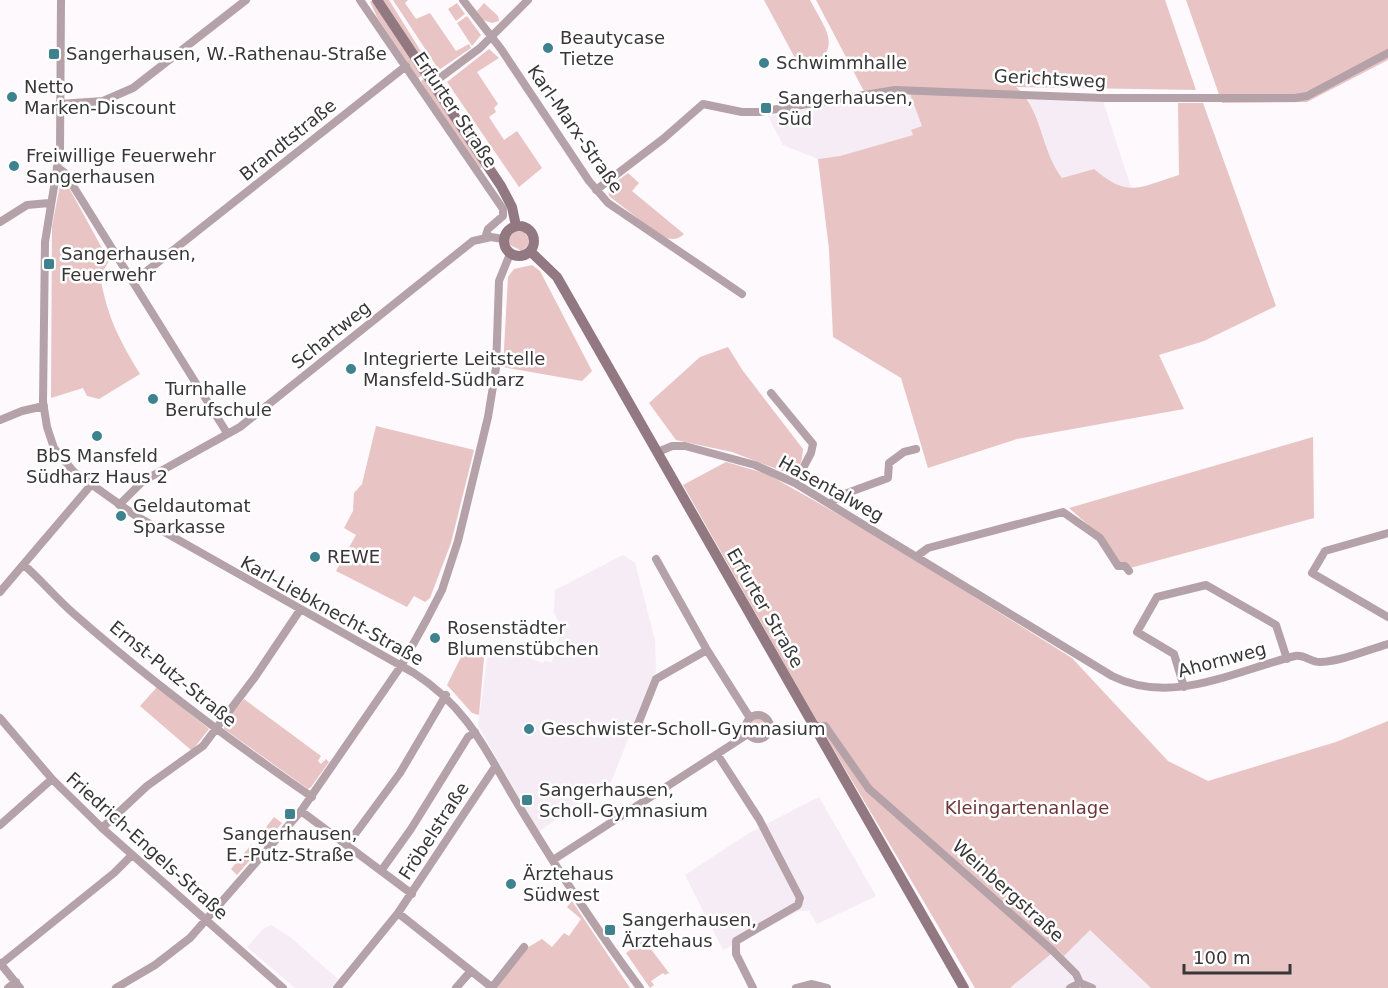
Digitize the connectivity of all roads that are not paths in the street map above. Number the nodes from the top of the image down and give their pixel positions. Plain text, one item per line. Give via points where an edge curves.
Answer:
1 (61, 0) edge
2 (246, 0) edge
3 (360, 0) edge
4 (377, 0) edge
5 (463, 0) edge
6 (528, 0) edge
7 (492, 37) junction
8 (1388, 53) edge
9 (406, 66) junction
10 (433, 83) junction
11 (60, 104) junction
12 (57, 167) junction
13 (596, 190) junction
14 (49, 203) junction
15 (1, 218) edge
16 (516, 226) junction
17 (485, 238) junction
18 (503, 239) junction
19 (530, 251) junction
20 (510, 254) junction
21 (133, 282) junction
22 (742, 294) dead end
23 (771, 393) dead end
24 (44, 406) junction
25 (0, 420) edge
26 (227, 434) junction
27 (916, 449) dead end
28 (658, 452) junction
29 (795, 483) junction
30 (91, 485) junction
31 (831, 503) junction
32 (119, 505) junction
33 (1388, 533) edge
34 (917, 556) junction
35 (656, 559) dead end
36 (24, 565) junction
37 (1129, 571) dead end
38 (0, 592) edge
39 (300, 609) junction
40 (1388, 617) edge
41 (1388, 644) edge
42 (707, 650) junction
43 (1069, 650) joint
44 (1287, 658) junction
45 (401, 666) junction
46 (1184, 687) junction
47 (446, 695) junction
48 (0, 718) edge
49 (750, 718) junction
50 (814, 726) junction
51 (216, 729) junction
52 (636, 729) dead end
53 (475, 732) junction
54 (748, 734) junction
55 (717, 754) junction
56 (495, 767) junction
57 (52, 779) junction
58 (312, 797) junction
59 (302, 811) junction
60 (0, 825) edge
61 (102, 828) junction
62 (348, 845) junction
63 (132, 855) junction
64 (553, 860) junction
65 (381, 871) junction
66 (412, 894) junction
67 (398, 913) junction
68 (207, 921) junction
69 (524, 947) dead end
70 (0, 963) edge
71 (470, 972) junction
72 (1080, 983) junction
73 (18, 985) edge
74 (8, 988) edge
75 (116, 988) edge
76 (283, 988) edge
77 (337, 988) edge
78 (456, 988) edge
79 (640, 988) edge
80 (753, 988) edge
81 (796, 988) edge
82 (827, 988) edge
83 (964, 988) edge
84 (1070, 988) edge
85 (1092, 988) edge

1 - 11 street, Karl-Liebknecht-Straße
2 - 11 street via 133,88 103,101
3 - 9 street, Erfurter Straße
4 - 10 main road, Erfurter Straße
5 - 7 street, Karl-Marx-Straße
6 - 7 street
7 - 10 street
7 - 13 street, Karl-Marx-Straße
8 - 13 street, Gerichtsweg via 1307,96 1295,98 1115,98 905,90 759,112 704,104
9 - 17 street, Erfurter Straße via 503,209 503,216 488,229
9 - 21 street, Brandtstraße
10 - 16 main road, Erfurter Straße via 505,192
11 - 12 street, Karl-Liebknecht-Straße
12 - 14 street, Karl-Liebknecht-Straße
12 - 21 street via 65,173
13 - 22 street, Karl-Marx-Straße via 612,207
14 - 15 street via 27,205
14 - 24 street, Karl-Liebknecht-Straße via 45,242
16 - 18 main road
16 - 19 main road via 532,234 534,243
17 - 18 street
17 - 26 street, Schartweg via 473,241
18 - 20 main road
19 - 20 main road via 521,256
19 - 28 main road, Erfurter Straße via 554,272
20 - 45 street via 499,281 496,368 464,523 442,590
21 - 26 street
23 - 29 street via 813,444
24 - 25 street
24 - 30 street, Karl-Liebknecht-Straße via 57,452 71,470
26 - 32 street, Schartweg via 143,481
27 - 31 street via 889,463 888,478 838,496
28 - 29 street, Hasentalweg via 672,446 691,447 755,465
28 - 50 main road, Erfurter Straße
29 - 31 street, Hasentalweg
30 - 32 street, Karl-Liebknecht-Straße
30 - 36 street
31 - 34 street, Hasentalweg
32 - 39 street, Karl-Liebknecht-Straße
33 - 40 street via 1325,551 1312,573
34 - 37 street via 928,548 1063,512 1100,538 1114,562
34 - 43 street, Hasentalweg
35 - 42 street
36 - 38 street
36 - 51 street, Ernst-Putz-Straße via 72,612
39 - 45 street, Karl-Liebknecht-Straße
39 - 51 street
41 - 44 street, Ahornweg via 1320,662 1303,656
42 - 49 street
42 - 52 street via 656,679
43 - 46 street, Ahornweg via 1130,684 1161,689
44 - 46 street, Ahornweg
44 - 46 street via 1276,625 1206,585 1181,590 1157,597 1137,632 1174,654
45 - 47 street, Karl-Liebknecht-Straße
45 - 58 street
47 - 53 street, Karl-Liebknecht-Straße
47 - 62 street via 400,773
48 - 57 street, Friedrich-Engels-Straße
49 - 54 street via 746,725
49 - 54 street via 764,717 770,726 762,738
50 - 72 street, Weinbergstraße via 825,726 869,789 1053,951
50 - 83 main road, Erfurter Straße
51 - 58 street, Ernst-Putz-Straße
51 - 61 street via 198,751 147,786
53 - 56 street, Karl-Liebknecht-Straße
53 - 65 street
54 - 55 street
55 - 64 street
55 - 80 street via 759,819 801,902 736,941 736,954
56 - 64 street, Karl-Liebknecht-Straße
56 - 66 street, Fröbelstraße
57 - 60 street
57 - 61 street, Friedrich-Engels-Straße
58 - 59 street
59 - 62 street
59 - 68 street
61 - 63 street, Friedrich-Engels-Straße
62 - 65 street
63 - 68 street, Friedrich-Engels-Straße
63 - 70 street
64 - 79 street, Karl-Liebknecht-Straße
65 - 66 street
66 - 67 street, Fröbelstraße
67 - 71 street
67 - 77 street, Fröbelstraße
68 - 75 street via 171,953
68 - 76 street, Friedrich-Engels-Straße
69 - 71 street via 494,985
70 - 73 street
71 - 78 street
72 - 84 street
72 - 85 street, Weinbergstraße
73 - 74 street
81 - 82 street via 812,984

